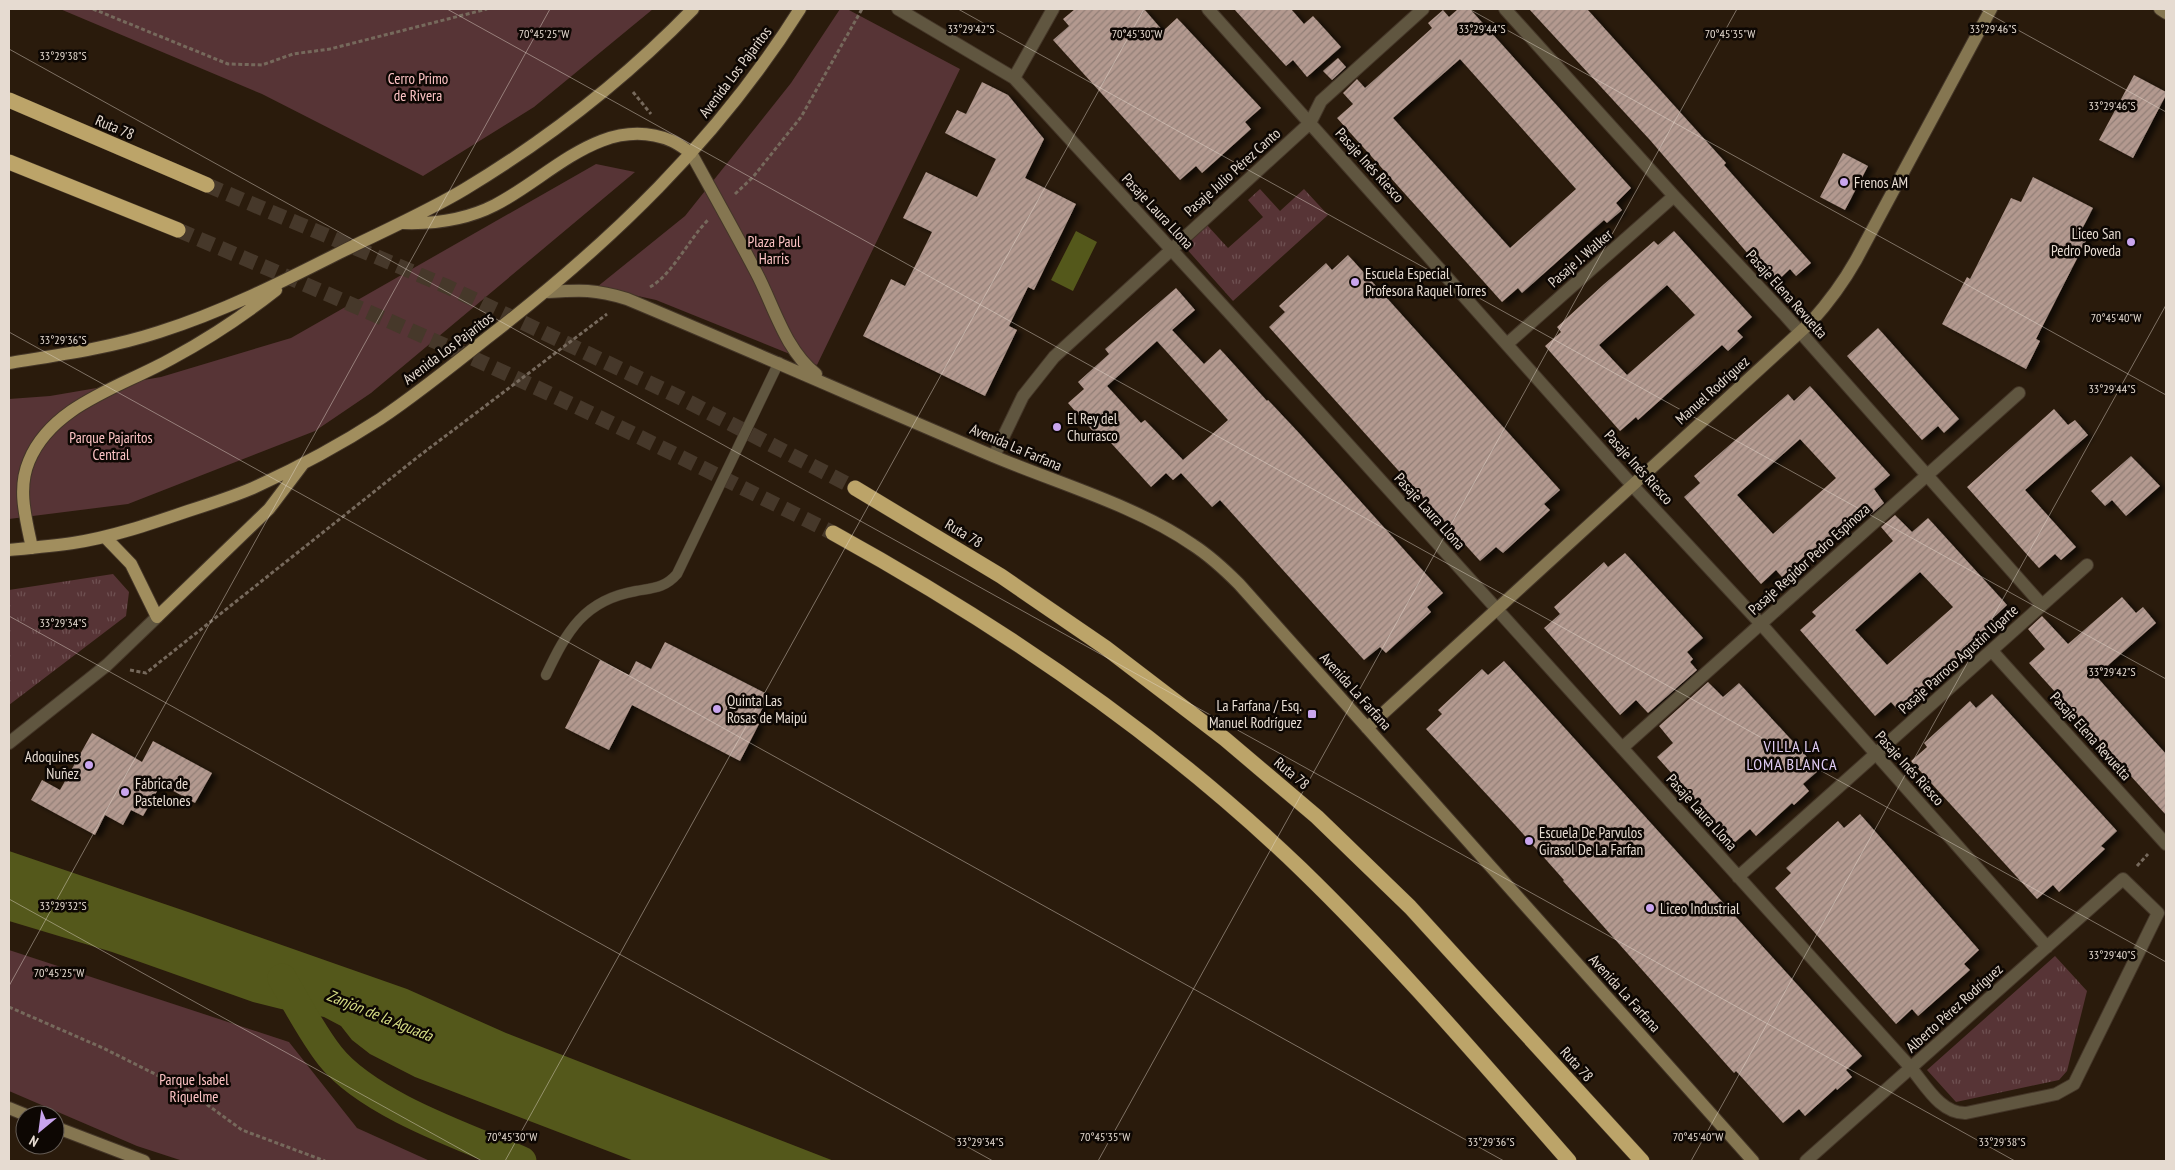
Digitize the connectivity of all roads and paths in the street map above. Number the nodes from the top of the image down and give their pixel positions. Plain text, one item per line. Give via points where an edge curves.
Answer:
1 (93, 9) edge
2 (487, 9) edge
3 (693, 9) edge
4 (800, 9) edge
5 (862, 9) edge
6 (898, 9) edge
7 (1053, 9) edge
8 (1208, 9) edge
9 (1423, 9) edge
10 (1505, 9) edge
11 (1991, 9) edge
12 (2160, 9) edge
13 (2166, 12) edge
14 (1014, 78) junction
15 (9, 100) edge
16 (1310, 123) junction
17 (691, 153) junction
18 (9, 162) edge
19 (207, 185) tunnel mouth
20 (1674, 196) junction
21 (721, 207) junction
22 (400, 223) junction
23 (178, 230) tunnel mouth
24 (1172, 250) junction
25 (294, 276) junction
26 (548, 292) junction
27 (627, 299) junction
28 (1800, 332) junction
29 (1507, 344) junction
30 (778, 362) junction
31 (9, 363) edge
32 (830, 385) junction
33 (2019, 394) dead end
34 (994, 456) junction
35 (304, 462) junction
36 (1928, 475) junction
37 (1632, 485) junction
38 (855, 488) tunnel mouth
39 (833, 533) tunnel mouth
40 (105, 537) junction
41 (32, 548) junction
42 (9, 550) edge
43 (2087, 565) dead end
44 (2042, 605) junction
45 (1496, 609) junction
46 (157, 617) junction
47 (1761, 624) junction
48 (1992, 651) junction
49 (107, 665) junction
50 (546, 676) dead end
51 (1367, 728) junction
52 (9, 743) edge
53 (1622, 748) junction
54 (1876, 754) junction
55 (2165, 842) edge
56 (1738, 877) junction
57 (2123, 879) junction
58 (2047, 947) junction
59 (9, 1007) edge
60 (1911, 1068) junction
61 (65, 1131) edge
62 (144, 1161) edge
63 (325, 1161) edge
64 (1569, 1161) edge
65 (1642, 1161) edge
66 (1753, 1161) edge
67 (1806, 1161) edge

1 - 2 path via 228,64 262,65 292,54 330,50
3 - 22 main road via 633,68 573,115 490,173
4 - 17 main road, Avenida Los Pajaritos via 759,71
5 - 21 path via 801,117 753,177
6 - 14 street, Pasaje Laura Llona
7 - 14 street
8 - 16 street, Pasaje Inés Riesco
9 - 16 street, Pasaje Julio Pérez Canto via 1321,101
10 - 20 street, Pasaje Elena Revuelta
11 - 28 street, Manuel Rodríguez via 1844,281
12 - 13 street
14 - 24 street, Pasaje Laura Llona
15 - 19 highway, Ruta 78
16 - 24 street, Pasaje Julio Pérez Canto
16 - 29 street, Pasaje Inés Riesco
17 - 21 street, Avenida La Farfana
17 - 22 main road via 672,141 643,135 616,136 587,146 493,206 470,216 424,224
17 - 26 main road, Avenida Los Pajaritos via 636,211
18 - 23 highway
20 - 28 street, Pasaje Elena Revuelta
20 - 29 street, Pasaje J. Walker
21 - 27 path via 696,232 660,281
21 - 32 street, Avenida La Farfana via 791,345 806,366
22 - 25 main road
24 - 34 street, Pasaje Julio Pérez Canto via 1054,357 1014,413
24 - 45 street, Pasaje Laura Llona
25 - 31 main road via 199,319 157,333 99,348
25 - 41 main road via 218,331 86,402 44,434 28,461 23,480 24,510
26 - 27 street, Avenida La Farfana via 604,292
26 - 35 main road, Avenida Los Pajaritos via 380,419
27 - 30 street, Avenida La Farfana
27 - 49 path via 419,456 146,673
28 - 36 street, Pasaje Elena Revuelta
28 - 37 street, Manuel Rodríguez
29 - 37 street, Pasaje Inés Riesco
30 - 32 street, Avenida La Farfana
30 - 50 lane via 677,574 664,586 610,597 590,609 578,619
32 - 34 street, Avenida La Farfana
33 - 36 street, Pasaje Regidor Pedro Espinoza
34 - 51 street, Avenida La Farfana via 1132,512 1194,545 1239,584
35 - 40 main road, Avenida Los Pajaritos via 252,488
35 - 46 main road via 269,509
36 - 44 street, Pasaje Elena Revuelta
36 - 47 street, Pasaje Regidor Pedro Espinoza
37 - 45 street, Manuel Rodríguez
37 - 47 street, Pasaje Inés Riesco
38 - 65 highway, Ruta 78 via 1002,576 1099,643 1225,739 1317,816 1410,907
39 - 64 highway via 1001,633 1159,747 1227,802 1388,957
40 - 41 main road, Avenida Los Pajaritos
40 - 46 main road via 131,564
41 - 42 main road, Avenida Los Pajaritos
43 - 44 street, Pasaje Parroco Agustín Ugarte
44 - 48 street, Pasaje Parroco Agustín Ugarte
45 - 51 street, Manuel Rodríguez
45 - 53 street, Pasaje Laura Llona
46 - 49 street
47 - 53 street, Pasaje Regidor Pedro Espinoza
47 - 54 street, Pasaje Inés Riesco
48 - 54 street, Pasaje Parroco Agustín Ugarte
48 - 55 street, Pasaje Elena Revuelta
49 - 52 street
51 - 66 street, Avenida La Farfana
53 - 56 street, Pasaje Laura Llona
54 - 56 street, Pasaje Parroco Agustín Ugarte
54 - 58 street, Pasaje Inés Riesco
55 - 57 path
56 - 60 street, Pasaje Laura Llona
57 - 58 street, Alberto Pérez Rodríguez
57 - 60 street, Pasaje Laura Llona via 2158,913 2079,1078 2069,1088 2056,1094 1960,1114 1946,1109
58 - 60 street, Alberto Pérez Rodríguez
59 - 63 path via 187,1090 242,1130
60 - 67 street, Alberto Pérez Rodríguez
61 - 62 street

